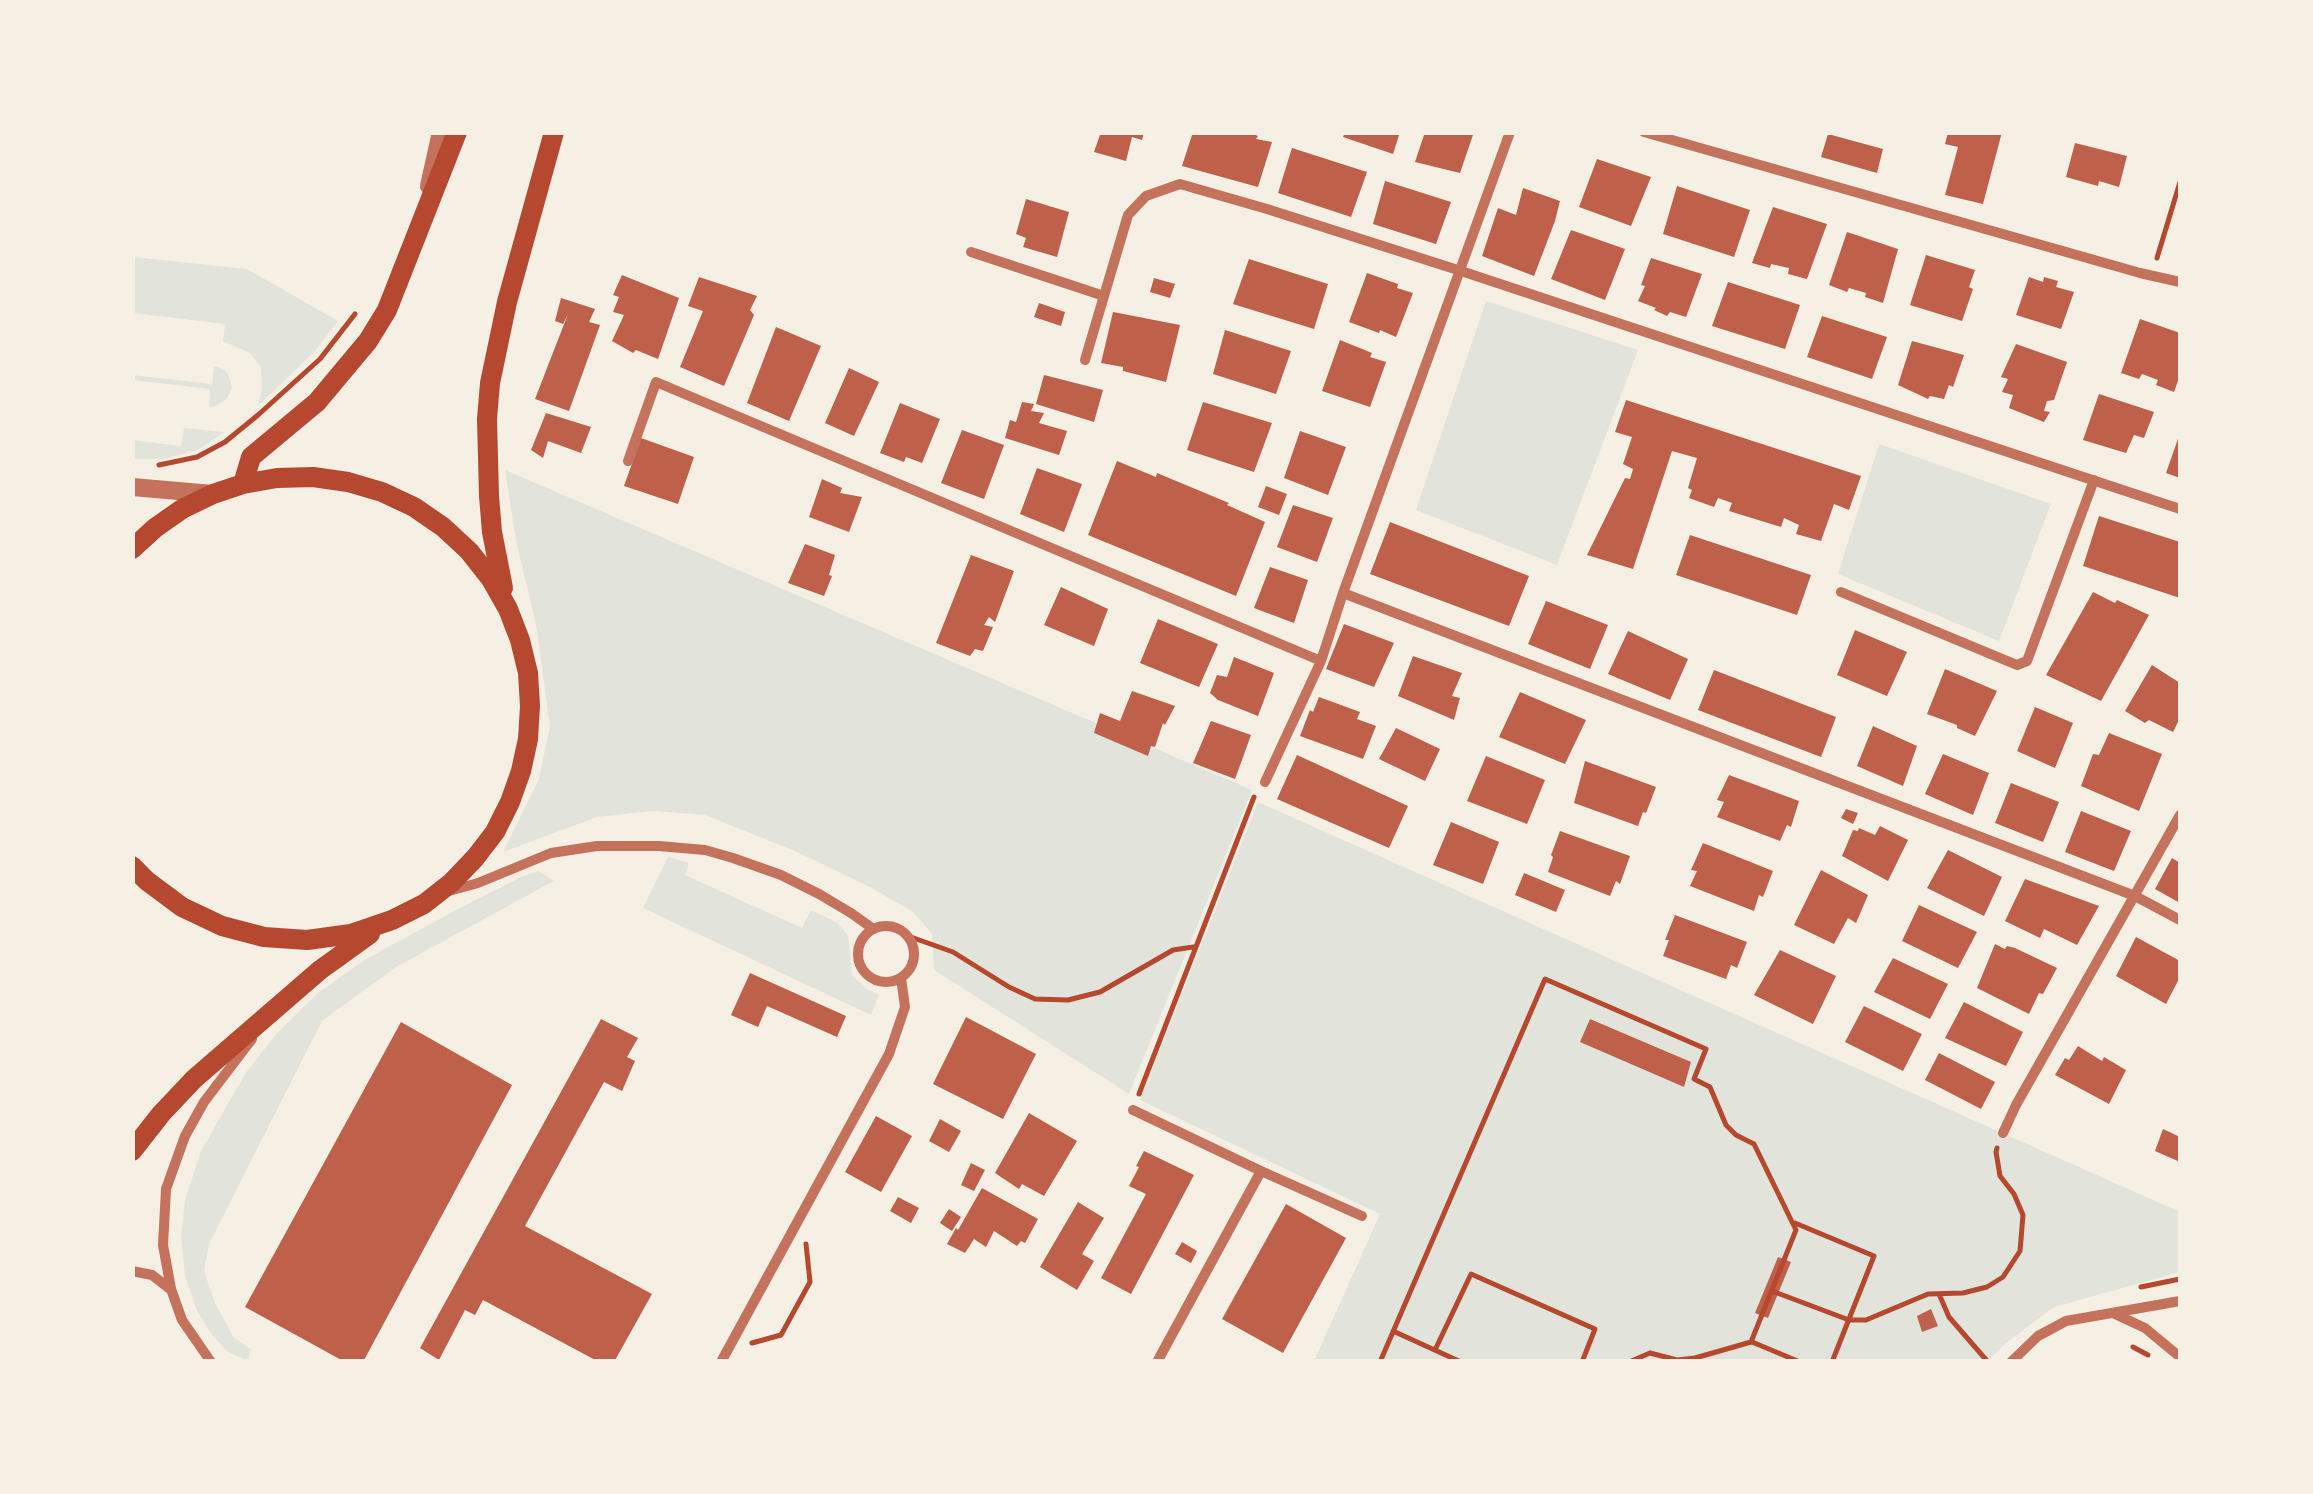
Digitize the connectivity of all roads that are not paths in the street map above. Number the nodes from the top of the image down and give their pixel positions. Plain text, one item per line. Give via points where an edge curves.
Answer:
1 (442, 132) edge
2 (457, 132) edge
3 (554, 132) edge
4 (1510, 132) edge
5 (1644, 132) edge
6 (416, 238) junction
7 (972, 252) dead end
8 (1461, 270) junction
9 (2180, 282) edge
10 (1104, 296) junction
11 (1086, 360) dead end
12 (628, 461) dead end
13 (2094, 480) junction
14 (243, 484) junction
15 (132, 487) edge
16 (212, 494) junction
17 (2180, 509) edge
18 (132, 549) edge
19 (1841, 592) dead end
20 (1343, 593) junction
21 (508, 609) junction
22 (1321, 661) junction
23 (1265, 782) road end
24 (2180, 815) edge
25 (132, 866) edge
26 (438, 893) junction
27 (2136, 896) junction
28 (392, 920) junction
29 (2180, 920) edge
30 (872, 928) junction
31 (901, 978) junction
32 (276, 1008) junction
33 (1133, 1110) road end
34 (2003, 1133) road end
35 (132, 1151) edge
36 (1262, 1171) junction
37 (1362, 1216) dead end
38 (132, 1271) edge
39 (171, 1289) junction
40 (2180, 1301) edge
41 (2114, 1313) junction
42 (2180, 1357) edge
43 (210, 1362) edge
44 (721, 1362) edge
45 (1157, 1362) edge
46 (2011, 1362) edge

1 - 6 street
2 - 6 main road
3 - 21 main road via 490,384 489,496
4 - 8 street
5 - 9 street
6 - 14 main road via 388,310 368,341 317,402 251,458
7 - 10 street
8 - 10 street via 1180,184 1146,196 1128,214
8 - 13 street
8 - 20 street
10 - 11 street
12 - 22 street via 656,382
13 - 17 street
13 - 19 street via 2027,661 2017,665
14 - 16 main road
14 - 21 main road via 330,480 414,507 468,551
15 - 16 street
16 - 18 main road via 168,518
20 - 22 street
20 - 27 street
21 - 26 main road via 528,672 522,771 495,832
22 - 23 street
24 - 27 street
25 - 28 main road via 182,908 264,937 307,940
26 - 28 main road
26 - 30 street via 550,853 659,846 705,850 781,875
27 - 29 street
27 - 34 street
28 - 32 main road
30 - 31 street via 896,927 908,936 914,954
30 - 31 street via 857,950 861,968 874,980
31 - 44 street via 905,1007 889,1054
32 - 35 main road via 194,1079
32 - 39 street via 204,1102 172,1171 164,1226
33 - 36 street
36 - 37 street
36 - 45 street
38 - 39 street via 152,1274
39 - 43 street
40 - 41 street
41 - 42 street
41 - 46 street via 2053,1326

